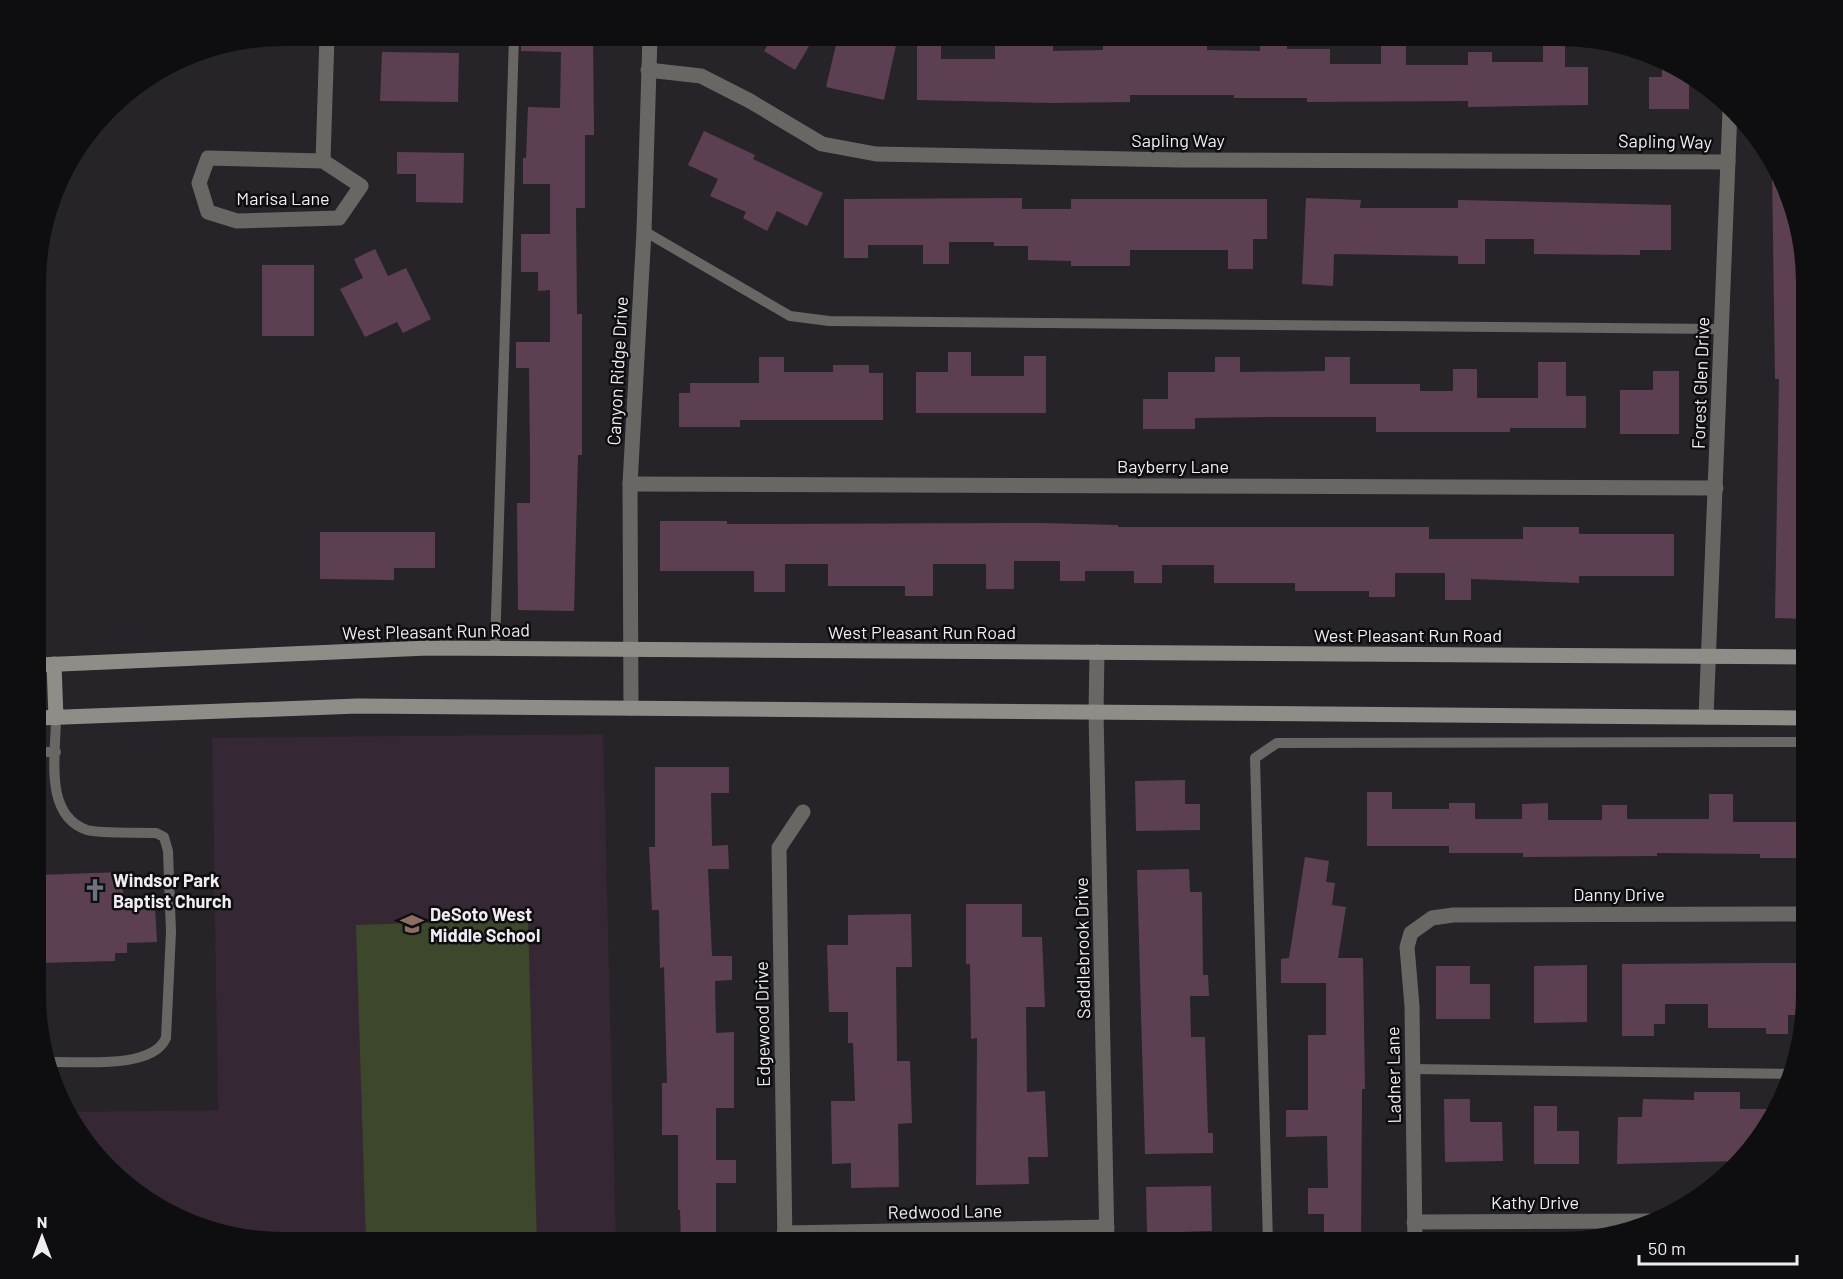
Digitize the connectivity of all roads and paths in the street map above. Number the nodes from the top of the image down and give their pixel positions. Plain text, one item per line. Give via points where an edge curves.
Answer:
1 (327, 46) edge
2 (514, 46) edge
3 (649, 46) edge
4 (648, 70) junction
5 (1730, 119) edge
6 (323, 161) junction
7 (1728, 162) junction
8 (644, 231) junction
9 (1721, 329) junction
10 (630, 484) junction
11 (1716, 488) junction
12 (495, 648) junction
13 (631, 649) junction
14 (1097, 652) junction
15 (1711, 657) junction
16 (1796, 657) edge
17 (46, 664) edge
18 (631, 708) junction
19 (1096, 712) junction
20 (1707, 717) junction
21 (46, 718) edge
22 (56, 718) junction
23 (1796, 718) edge
24 (1796, 742) edge
25 (46, 752) edge
26 (56, 752) junction
27 (803, 812) dead end
28 (1796, 914) edge
29 (1432, 918) joint
30 (56, 1062) edge
31 (1412, 1069) junction
32 (1783, 1074) edge
33 (1632, 1221) edge
34 (1414, 1222) junction
35 (1107, 1227) junction
36 (784, 1232) edge
37 (960, 1232) edge
38 (1107, 1232) edge
39 (1268, 1232) edge
40 (1414, 1232) edge

1 - 6 street, Marisa Lane
2 - 12 lane
3 - 4 street, Canyon Ridge Drive
4 - 7 street, Sapling Way via 701,76 822,144 876,154 1157,160
4 - 8 street, Canyon Ridge Drive
5 - 7 street, Forest Glen Drive
6 - 6 street, Marisa Lane via 208,158 199,183 208,212 237,221 339,218 361,186
7 - 9 street, Forest Glen Drive
8 - 9 lane via 790,316 829,321
8 - 10 street, Canyon Ridge Drive
9 - 11 street, Forest Glen Drive
10 - 11 street, Bayberry Lane
10 - 13 street, Canyon Ridge Drive
11 - 15 street, Forest Glen Drive
12 - 13 main road, West Pleasant Run Road
12 - 17 main road, West Pleasant Run Road
13 - 14 main road, West Pleasant Run Road
13 - 18 street, Canyon Ridge Drive
14 - 15 main road, West Pleasant Run Road
14 - 19 street, Saddlebrook Drive
15 - 16 main road, West Pleasant Run Road
15 - 20 street, Forest Glen Drive
17 - 22 main road
18 - 19 main road
18 - 22 main road via 358,706
19 - 20 main road
19 - 35 street, Saddlebrook Drive
20 - 23 main road
21 - 22 main road
22 - 26 lane
24 - 39 lane via 1277,743 1256,758
25 - 26 lane
26 - 30 lane via 56,792 66,816 87,830 156,832 164,837 171,932 166,1038 162,1047 131,1060
27 - 36 street, Edgewood Drive via 779,848
28 - 29 street, Danny Drive via 1608,913
29 - 31 street, Ladner Lane via 1411,933 1407,947
31 - 32 lane
31 - 34 street, Ladner Lane
33 - 34 street, Kathy Drive
34 - 40 street, Ladner Lane
35 - 37 street, Redwood Lane
35 - 38 street, Saddlebrook Drive

